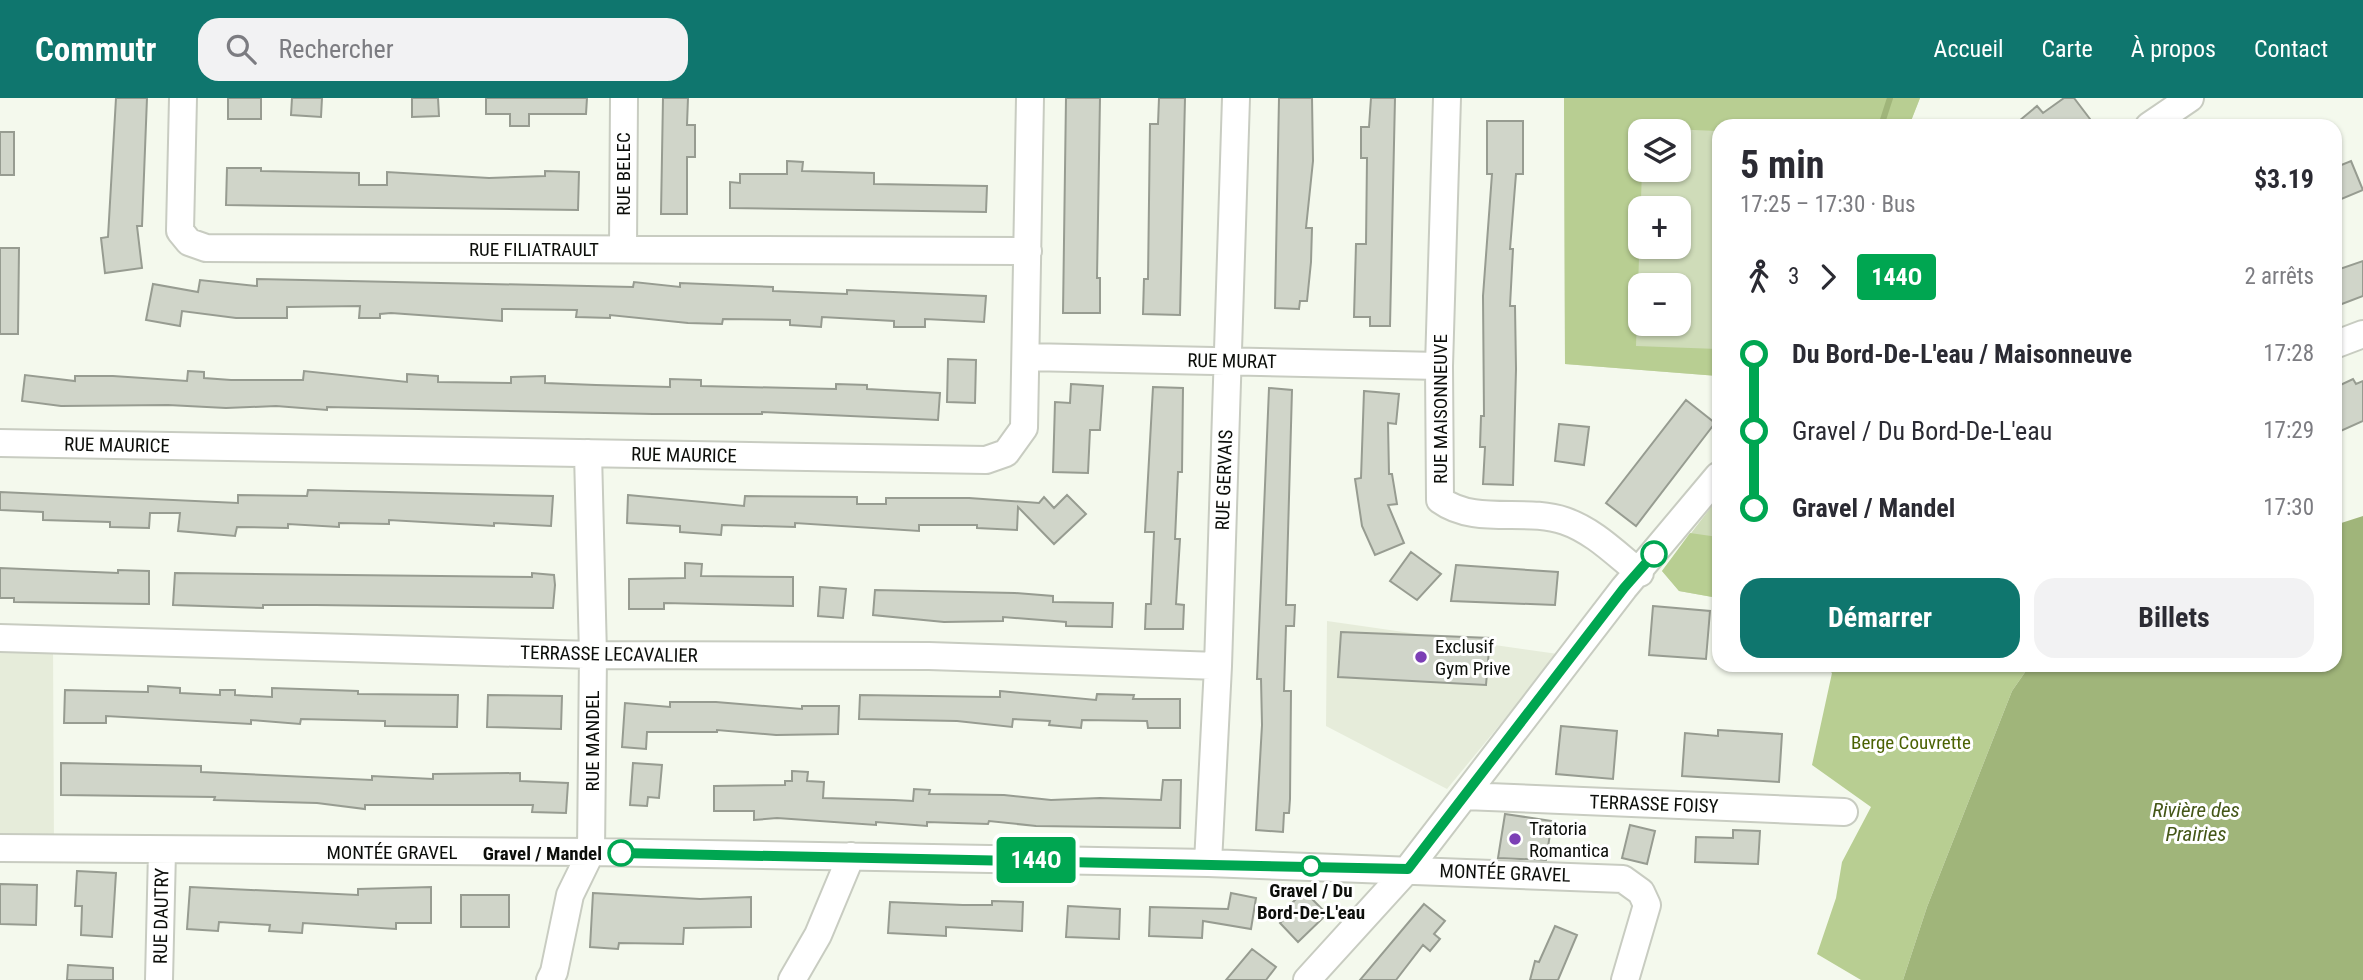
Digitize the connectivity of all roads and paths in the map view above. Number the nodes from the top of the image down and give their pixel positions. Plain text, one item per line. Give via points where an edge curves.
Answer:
1 (183, 98) edge
2 (624, 98) edge
3 (1030, 98) edge
4 (1236, 98) edge
5 (1447, 98) edge
6 (2190, 98) edge
7 (2158, 119) edge
8 (624, 249) junction
9 (1028, 251) junction
10 (2363, 334) edge
11 (2342, 342) edge
12 (1026, 357) junction
13 (1228, 361) junction
14 (1438, 366) junction
15 (0, 443) edge
16 (587, 453) junction
17 (1712, 483) edge
18 (1640, 573) junction
19 (0, 638) edge
20 (593, 655) junction
21 (1217, 666) junction
22 (1464, 796) junction
23 (1844, 812) dead end
24 (0, 848) edge
25 (162, 851) junction
26 (591, 852) junction
27 (851, 856) junction
28 (1208, 863) junction
29 (1408, 869) junction
30 (159, 980) edge
31 (550, 980) edge
32 (792, 980) edge
33 (1307, 980) edge
34 (1625, 980) edge

1 - 8 street, RUE FILIATRAULT via 180,231 189,242 206,248
2 - 8 street, RUE BELEC
3 - 9 street, RUE MAURICE
4 - 13 street, RUE GERVAIS
5 - 14 street, RUE MAISONNEUVE
6 - 7 street
8 - 9 street, RUE FILIATRAULT
9 - 12 street, RUE MAURICE
10 - 11 street
12 - 13 street, RUE MURAT
12 - 16 street, RUE MAURICE via 1024,428 1006,453 986,460
13 - 14 street, RUE MURAT
13 - 21 street, RUE GERVAIS
14 - 18 street, RUE MAISONNEUVE via 1440,500 1455,511 1562,520 1590,533
15 - 16 street, RUE MAURICE
16 - 20 street, RUE MANDEL
17 - 18 street
18 - 22 street
19 - 20 street, TERRASSE LECAVALIER
20 - 21 street, TERRASSE LECAVALIER via 929,656
20 - 26 street, RUE MANDEL
21 - 28 street, RUE GERVAIS
22 - 23 street, TERRASSE FOISY
22 - 29 street
24 - 25 street, MONTÉE GRAVEL
25 - 26 street, MONTÉE GRAVEL
25 - 30 street, RUE DAUTRY
26 - 27 street, MONTÉE GRAVEL
26 - 31 street, RUE MANDEL via 570,895
27 - 28 street, MONTÉE GRAVEL
27 - 32 street via 818,936
28 - 29 street, MONTÉE GRAVEL
29 - 33 street
29 - 34 street, MONTÉE GRAVEL via 1623,878 1641,892 1647,905

